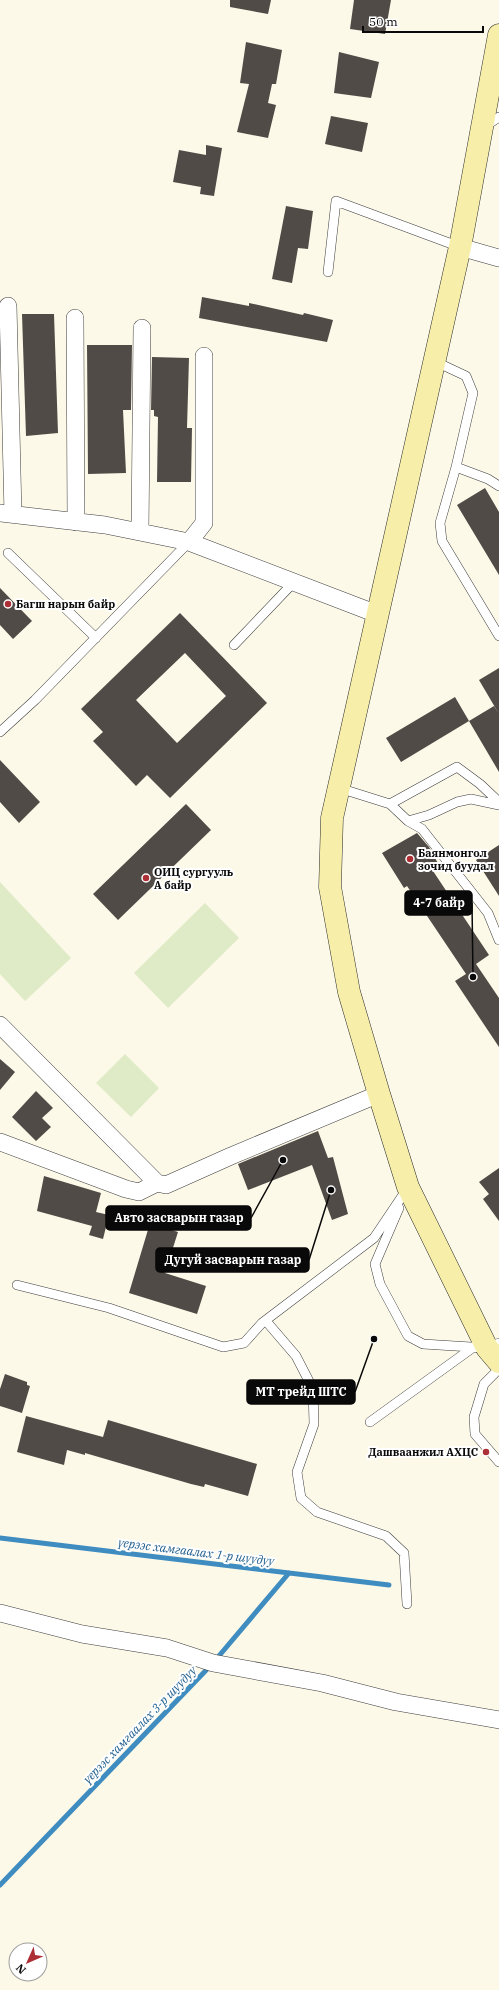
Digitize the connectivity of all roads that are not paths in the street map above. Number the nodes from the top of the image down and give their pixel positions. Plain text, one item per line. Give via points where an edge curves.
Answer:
1 (499, 35) edge
2 (491, 122) edge
3 (460, 247) junction
4 (499, 258) edge
5 (328, 272) dead end
6 (8, 306) dead end
7 (75, 318) dead end
8 (142, 328) dead end
9 (204, 356) dead end
10 (434, 361) junction
11 (456, 467) junction
12 (499, 486) edge
13 (7, 513) edge
14 (76, 522) junction
15 (140, 532) junction
16 (189, 542) junction
17 (8, 552) dead end
18 (295, 581) junction
19 (376, 614) junction
20 (499, 636) edge
21 (96, 638) junction
22 (234, 645) dead end
23 (0, 732) edge
24 (338, 788) junction
25 (499, 803) edge
26 (390, 804) junction
27 (408, 821) junction
28 (499, 940) edge
29 (0, 1025) edge
30 (379, 1094) junction
31 (0, 1142) edge
32 (156, 1183) junction
33 (408, 1187) junction
34 (17, 1285) dead end
35 (266, 1320) junction
36 (490, 1350) edge
37 (499, 1369) edge
38 (370, 1422) dead end
39 (499, 1462) edge
40 (408, 1604) dead end
41 (0, 1613) edge
42 (499, 1720) edge

1 - 2 street
2 - 3 street
3 - 4 street
3 - 5 lane via 336,201
3 - 10 street
6 - 13 street
7 - 14 street
8 - 15 street
9 - 16 street via 204,523
10 - 11 lane via 466,376 473,394
10 - 19 street
11 - 12 lane
11 - 20 lane via 440,523 442,541
13 - 14 street
14 - 15 street
15 - 16 street
16 - 18 street
16 - 21 lane
17 - 21 lane
18 - 19 street
18 - 22 lane
19 - 24 street
21 - 23 lane
24 - 26 lane
24 - 30 street via 332,818 330,887 349,992
25 - 26 lane via 480,784 457,767
25 - 27 lane via 471,798
26 - 27 lane
27 - 28 lane via 422,829 488,913
29 - 32 street
30 - 32 street via 166,1185
30 - 33 street
31 - 32 street via 126,1189 139,1192
33 - 35 lane via 374,1238
33 - 36 street
33 - 36 lane via 375,1264 380,1284 408,1336 423,1344
34 - 35 lane via 108,1308 223,1347 244,1343
35 - 40 lane via 296,1356 313,1389 314,1424 297,1472 301,1498 317,1512 386,1536 404,1553
36 - 38 lane
37 - 39 lane via 484,1384 474,1416 475,1434
41 - 42 street via 82,1634 167,1648 213,1663 322,1683 396,1702

